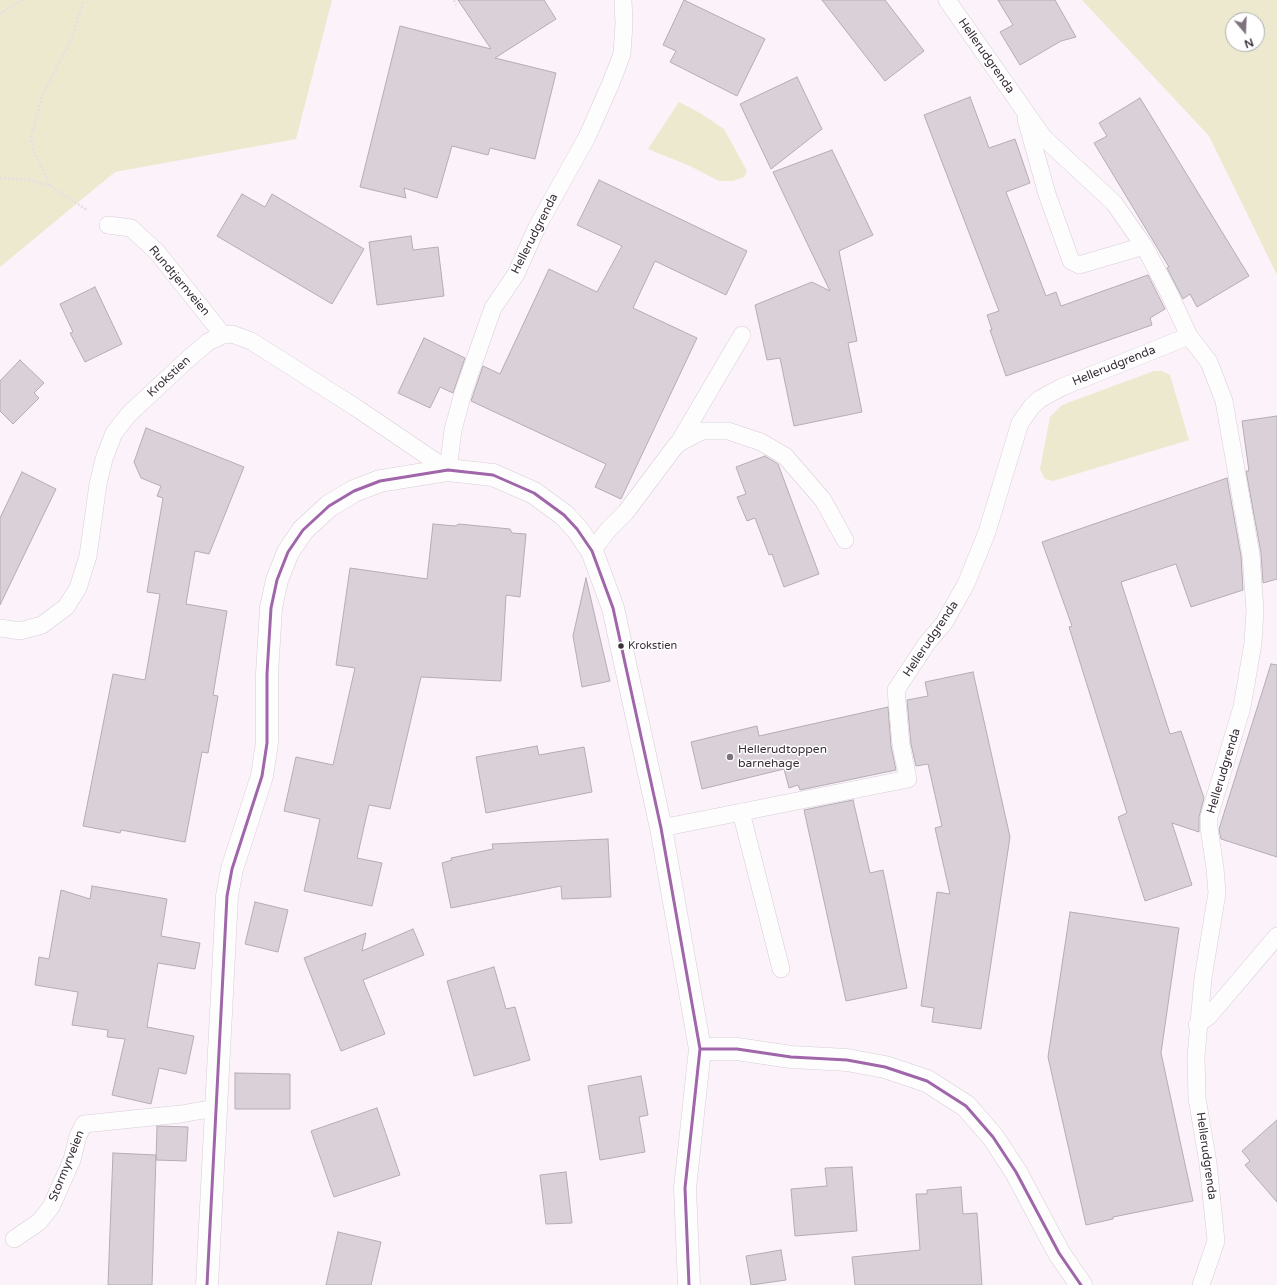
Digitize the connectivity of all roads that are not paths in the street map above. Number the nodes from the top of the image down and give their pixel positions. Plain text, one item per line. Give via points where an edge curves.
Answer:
1 (623, 0) edge
2 (947, 0) edge
3 (1024, 111) junction
4 (108, 225) road end
5 (1144, 246) junction
6 (223, 335) junction
7 (742, 335) dead end
8 (1189, 336) junction
9 (677, 444) junction
10 (448, 470) junction
11 (845, 540) dead end
12 (592, 551) junction
13 (0, 628) edge
14 (741, 812) junction
15 (661, 828) junction
16 (1277, 936) edge
17 (780, 970) dead end
18 (1197, 1025) junction
19 (700, 1049) junction
20 (215, 1108) junction
21 (14, 1238) dead end
22 (207, 1285) edge
23 (690, 1285) edge
24 (1081, 1285) edge
25 (1201, 1285) edge

1 - 10 lane, Hellerudgrenda via 622,54 587,137 537,227 516,274 493,308 463,393 453,430
2 - 3 lane, Hellerudgrenda
3 - 5 lane, Hellerudgrenda via 1043,137 1114,203
3 - 5 lane, Hellerudgrenda via 1047,194 1071,261 1079,266
4 - 6 lane, Rundtjernveien via 131,228 157,252
5 - 8 lane, Hellerudgrenda
6 - 10 lane via 232,334 250,341 355,407
6 - 13 lane, Krokstien via 208,342 187,360 129,414 114,433 98,484 88,556 78,588 66,607 42,625 20,631
7 - 9 lane
8 - 14 lane, Hellerudgrenda via 1062,387 1040,399 1020,423 987,532 966,584 944,623 927,643 896,690 908,779
8 - 18 lane, Hellerudgrenda via 1209,362 1224,402 1251,555 1255,610 1254,643 1242,707 1209,817 1217,893
9 - 11 lane via 702,431 728,432 761,442 786,456 823,500
9 - 12 lane via 626,512
10 - 12 street via 494,475 534,493 578,529
10 - 20 street via 380,481 354,491 329,506 303,530 288,552 277,580 271,608 267,674 267,743 262,776 232,869 227,896
12 - 15 street via 613,608
14 - 15 lane, Hellerudgrenda
14 - 17 lane
15 - 19 street
16 - 18 lane via 1208,1016
18 - 25 lane, Hellerudgrenda via 1197,1098 1208,1163 1216,1241
19 - 23 street via 685,1188
19 - 24 street via 737,1049 791,1057 847,1060 885,1067 927,1081 966,1106 993,1137 1016,1172 1059,1253
20 - 21 lane, Stormyrveien via 84,1124 72,1160 51,1207 39,1222
20 - 22 street

